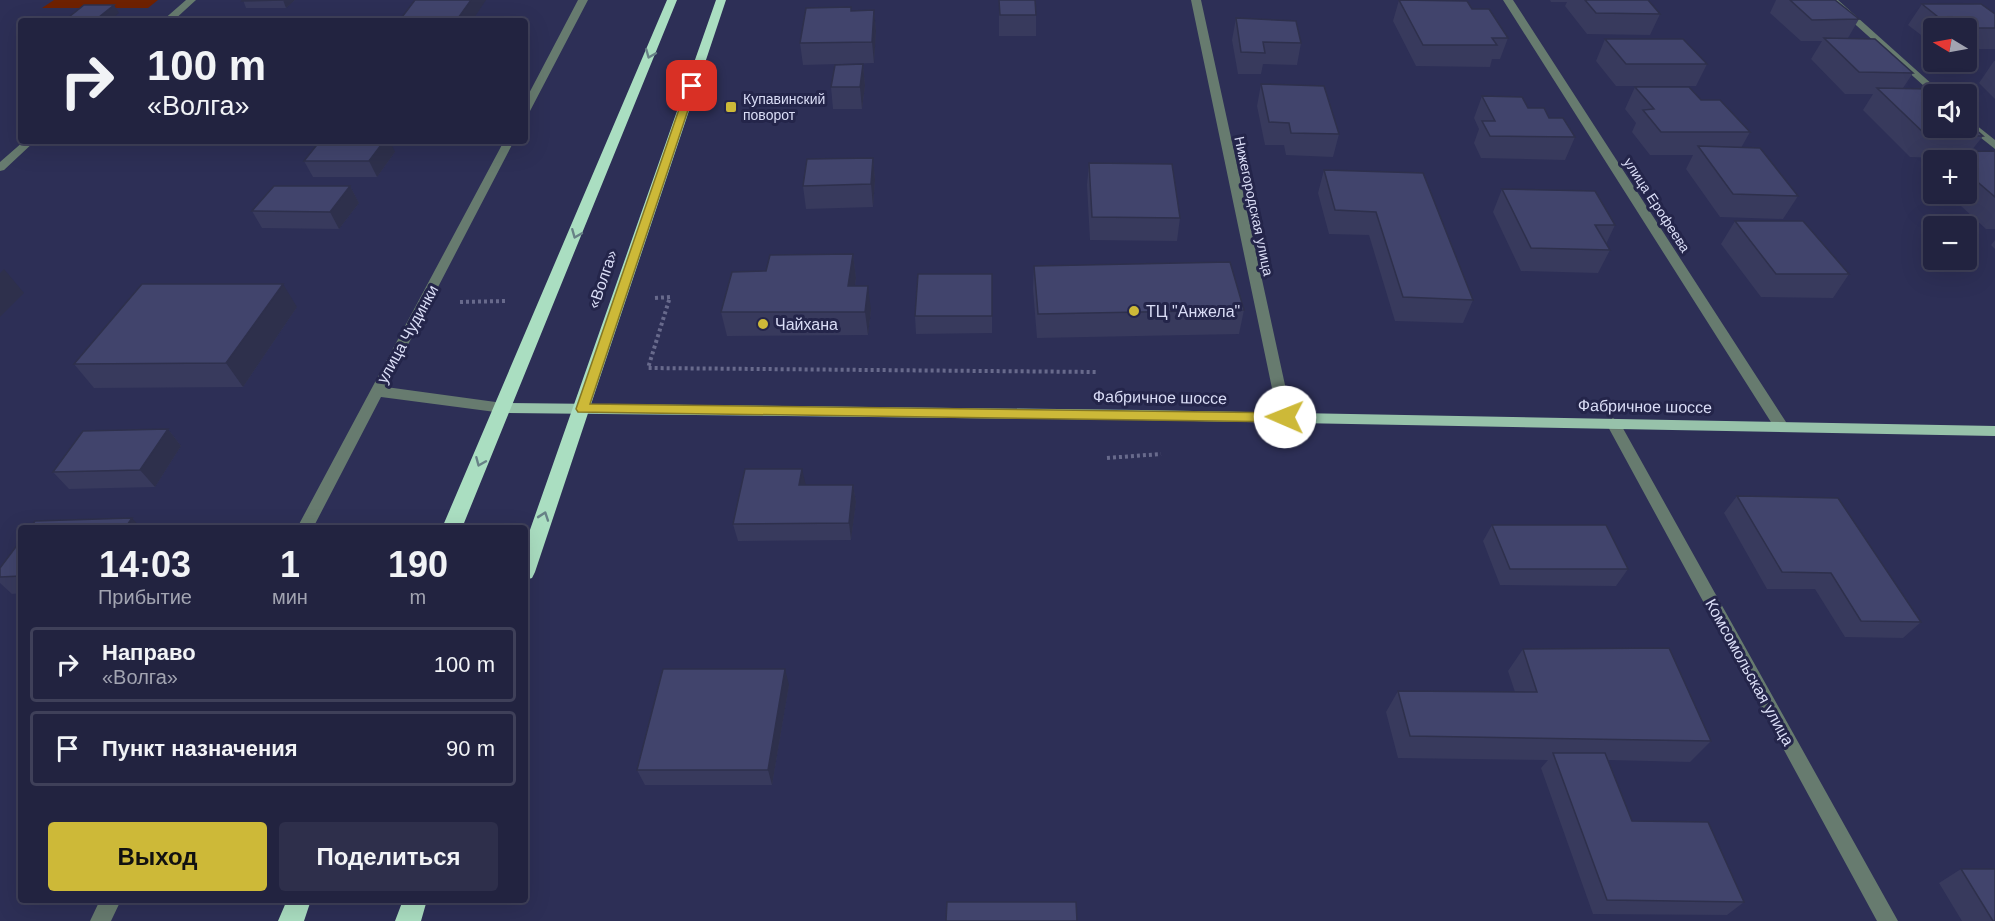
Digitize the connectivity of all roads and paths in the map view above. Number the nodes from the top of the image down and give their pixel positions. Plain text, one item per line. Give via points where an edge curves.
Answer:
1 (191, 0) edge
2 (583, 0) edge
3 (672, 0) edge
4 (721, 0) edge
5 (1196, 0) edge
6 (1508, 0) edge
7 (1833, 0) edge
8 (170, 18) edge
9 (1927, 84) edge
10 (528, 105) edge
11 (1977, 130) edge
12 (27, 144) edge
13 (507, 144) edge
14 (1995, 146) edge
15 (0, 168) edge
16 (653, 298) dead end
17 (507, 301) dead end
18 (425, 303) junction
19 (1097, 372) dead end
20 (376, 391) junction
21 (503, 408) junction
22 (582, 409) junction
23 (1285, 417) junction
24 (1613, 423) junction
25 (1781, 426) junction
26 (1995, 431) edge
27 (1161, 454) dead end
28 (1107, 458) dead end
29 (307, 525) edge
30 (453, 525) edge
31 (528, 563) edge
32 (109, 903) edge
33 (298, 903) edge
34 (414, 903) edge
35 (100, 921) edge
36 (291, 921) edge
37 (408, 921) edge
38 (1888, 921) edge

1 - 8 street
2 - 10 street
3 -> 21 highway
4 - 22 highway, «Волга»
5 - 23 street, Нижегородская улица
6 - 25 street, улица Ерофеева
7 - 9 street
11 - 14 street
12 - 15 street
13 - 18 street, улица Чудинки
16 - 19 path via 670,297 648,368
17 - 18 path
18 - 20 street, улица Чудинки
20 - 21 street
20 - 29 street, улица Чудинки
21 - 22 main road, Фабричное шоссе
21 -> 30 highway
22 - 23 main road, Фабричное шоссе
31 -> 22 highway, «Волга»
23 - 24 main road, Фабричное шоссе
24 - 25 main road, Фабричное шоссе
24 - 38 street, Комсомольская улица
25 - 26 main road, Фабричное шоссе
27 - 28 path
32 - 35 street
33 - 36 highway
34 - 37 highway

